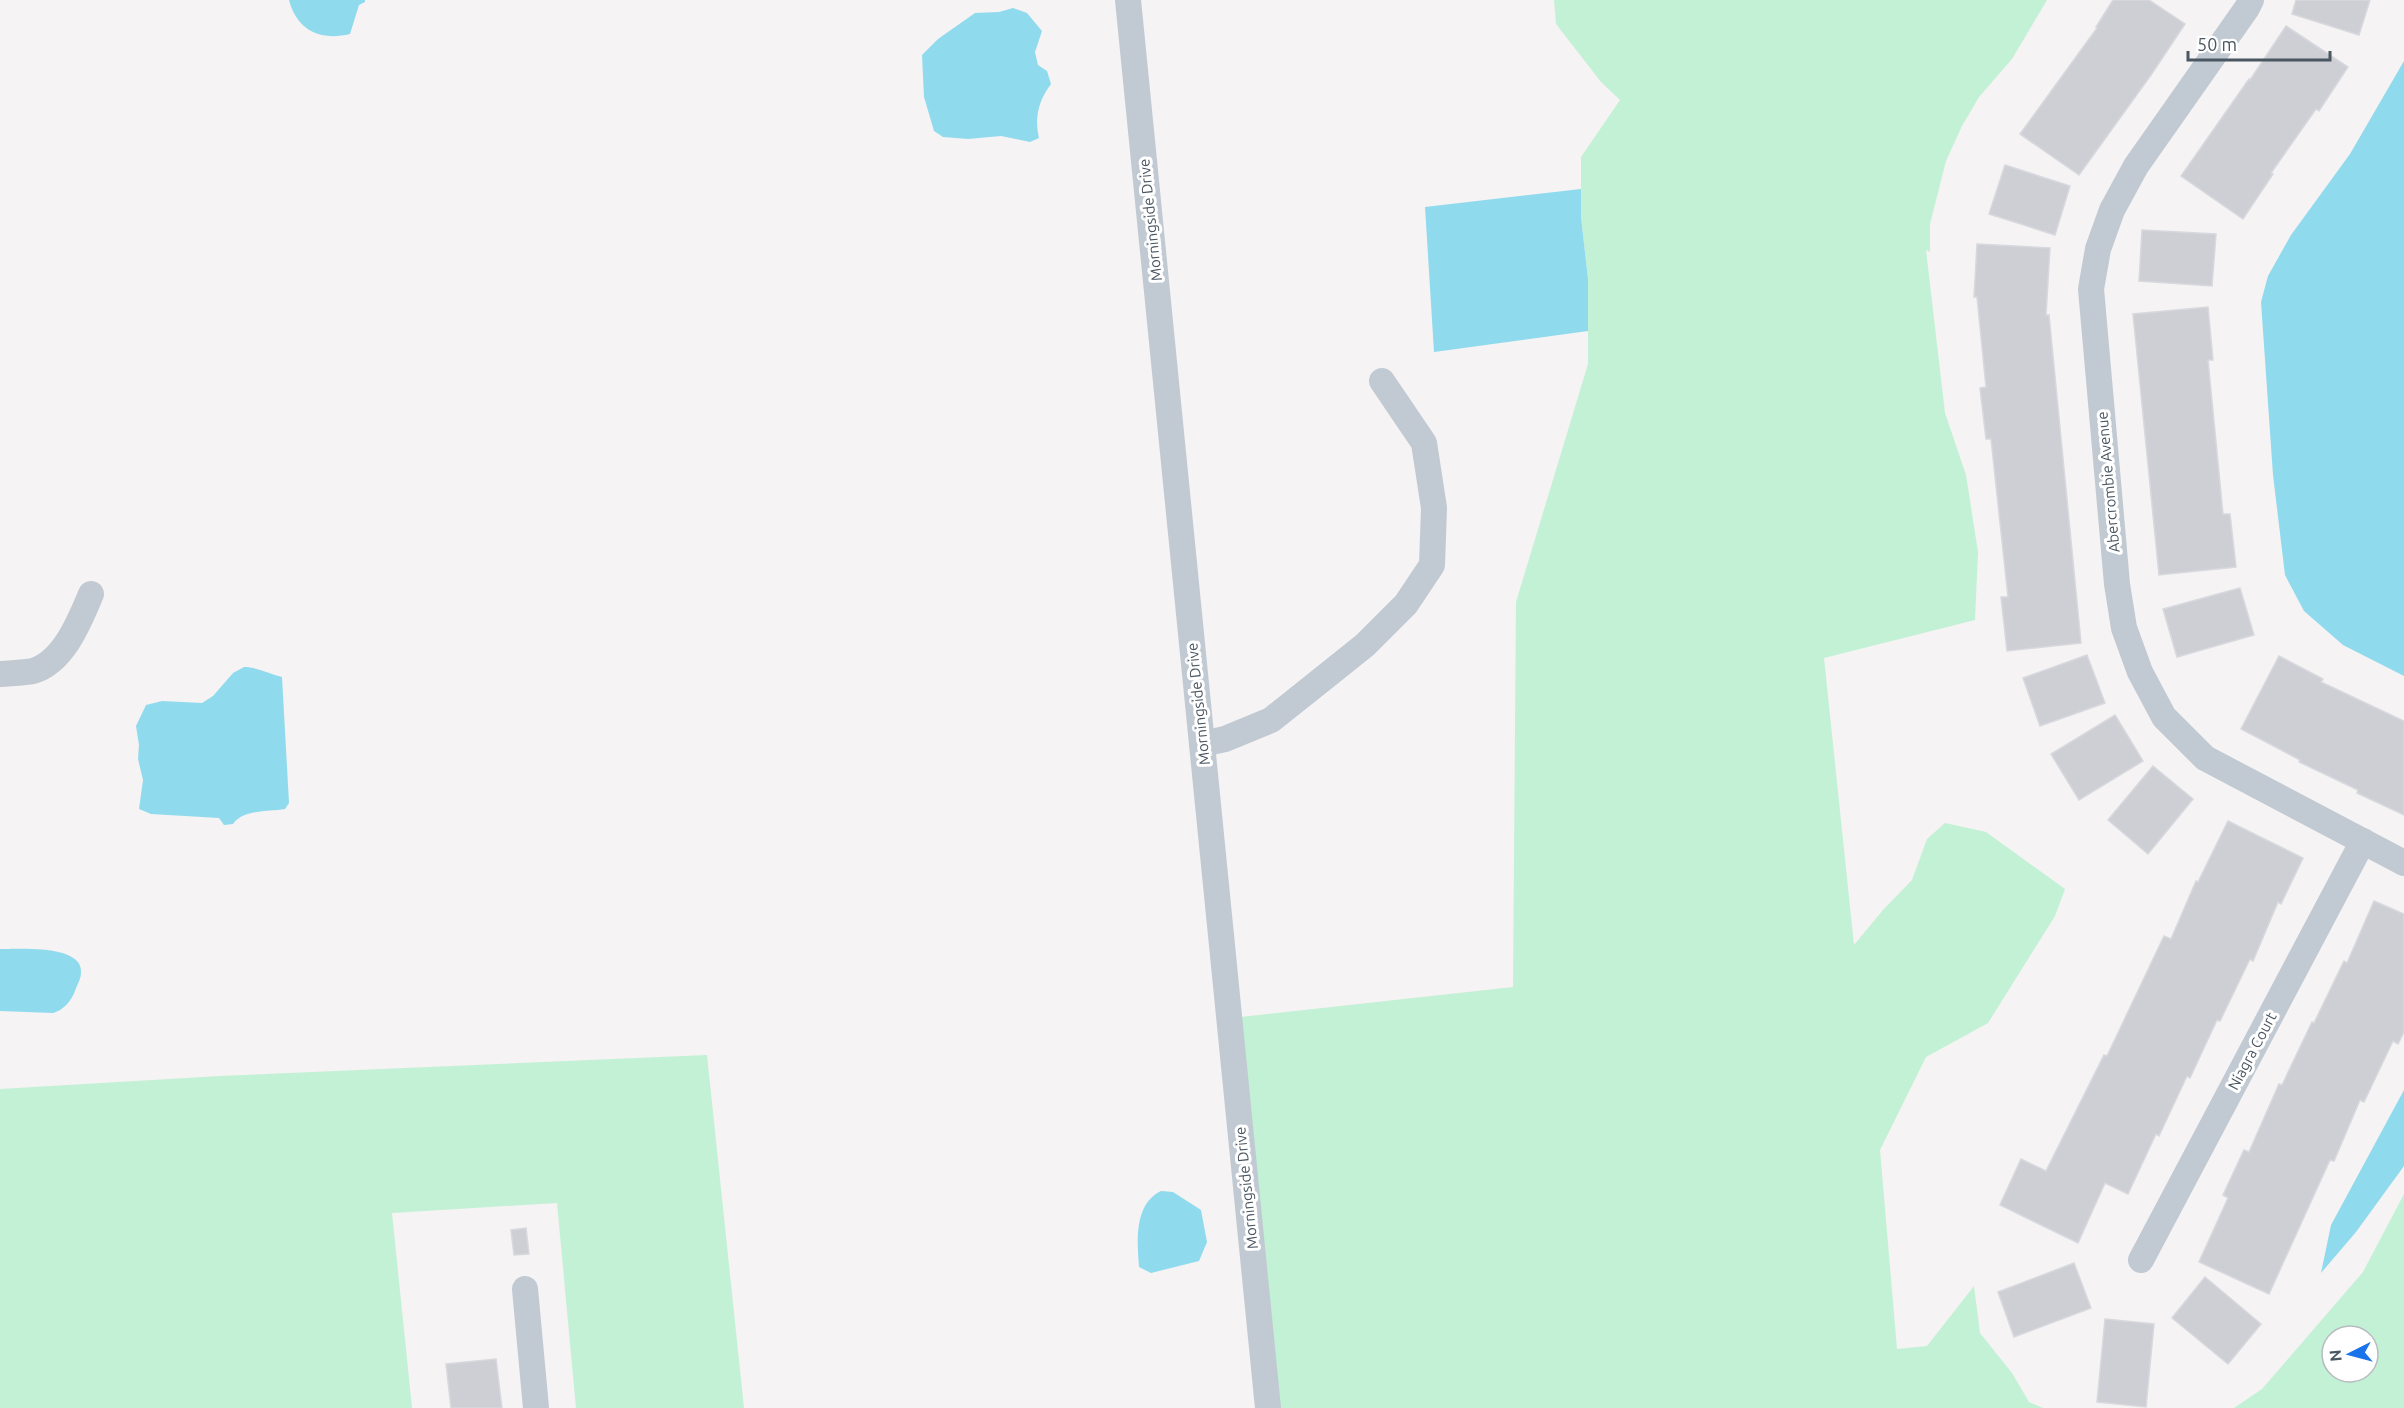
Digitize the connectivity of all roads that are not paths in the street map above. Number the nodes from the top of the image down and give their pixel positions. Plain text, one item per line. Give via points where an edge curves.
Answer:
1 (1128, 0) edge
2 (2251, 0) edge
3 (1382, 381) dead end
4 (91, 594) dead end
5 (0, 674) edge
6 (1202, 744) junction
7 (2363, 841) junction
8 (2404, 863) edge
9 (2141, 1260) dead end
10 (525, 1289) dead end
11 (536, 1408) edge
12 (1268, 1408) edge

1 - 6 street, Morningside Drive
2 - 7 street, Abercrombie Avenue via 2136,166 2112,210 2098,249 2091,289 2117,584 2124,628 2140,672 2164,717 2205,758
3 - 6 street via 1424,442 1434,508 1432,565 1406,604 1365,645 1271,720
4 - 5 street via 73,635 55,657 34,671
6 - 12 street, Morningside Drive
7 - 8 street, Abercrombie Avenue
7 - 9 street, Niagra Court
10 - 11 street

